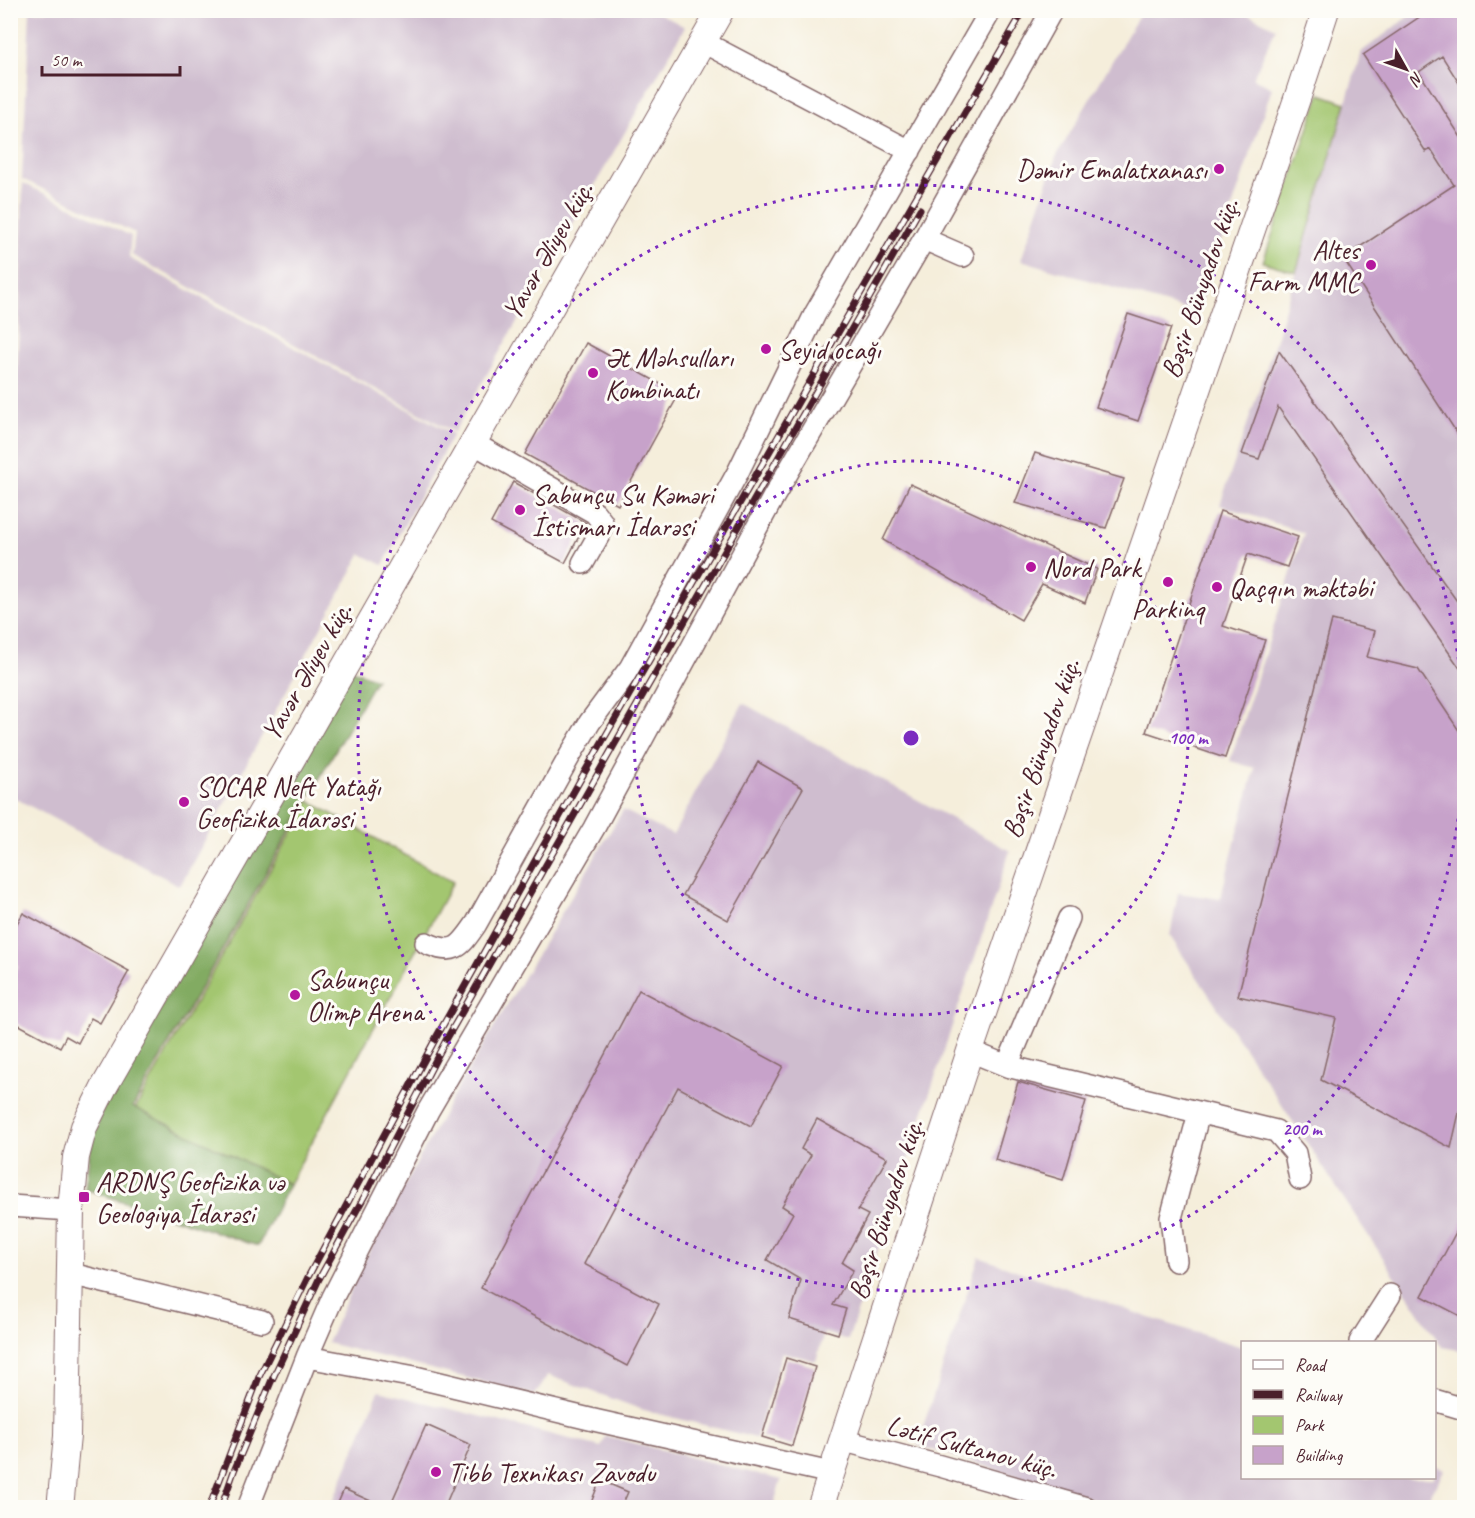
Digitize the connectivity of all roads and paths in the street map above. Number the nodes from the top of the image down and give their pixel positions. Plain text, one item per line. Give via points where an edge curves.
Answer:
1 (720, 10) edge
2 (991, 10) edge
3 (1053, 10) edge
4 (1326, 10) edge
5 (702, 42) junction
6 (910, 151) junction
7 (924, 239) junction
8 (963, 256) dead end
9 (473, 443) junction
10 (583, 563) dead end
11 (1069, 918) dead end
12 (426, 944) dead end
13 (970, 1052) junction
14 (1007, 1066) junction
15 (1199, 1113) junction
16 (1300, 1179) dead end
17 (10, 1206) edge
18 (72, 1210) junction
19 (1176, 1261) dead end
20 (71, 1274) junction
21 (1390, 1295) dead end
22 (262, 1320) dead end
23 (1361, 1341) edge
24 (307, 1357) junction
25 (1436, 1401) edge
26 (1464, 1409) edge
27 (841, 1440) junction
28 (831, 1473) junction
29 (60, 1508) edge
30 (248, 1508) edge
31 (820, 1508) edge
32 (1087, 1508) edge

1 - 5 street, Yavər Əliyev küç.
2 - 6 street
3 - 7 street
4 - 13 street, Bəşir Bünyadov küç.
5 - 6 street
5 - 9 street, Yavər Əliyev küç.
6 - 12 street via 814,314 738,471 630,668 572,752 477,924 454,949 442,950
7 - 8 street
7 - 24 street via 778,487 594,828 428,1111 333,1297
9 - 10 street via 596,513 602,522 600,533
9 - 18 street, Yavər Əliyev küç. via 101,1093 84,1127 76,1157
11 - 14 street
13 - 14 street
13 - 27 street, Bəşir Bünyadov küç.
14 - 15 street
15 - 16 street via 1276,1131 1295,1153
15 - 19 street via 1171,1218
17 - 18 street
18 - 20 street, Yavər Əliyev küç.
20 - 22 street
20 - 29 street, Yavər Əliyev küç. via 67,1436
21 - 23 street
24 - 28 street via 415,1377
24 - 30 street
25 - 26 street
27 - 28 street, Bəşir Bünyadov küç.
27 - 32 street, Lətif Sultanov küç.
28 - 31 street, Bəşir Bünyadov küç.

